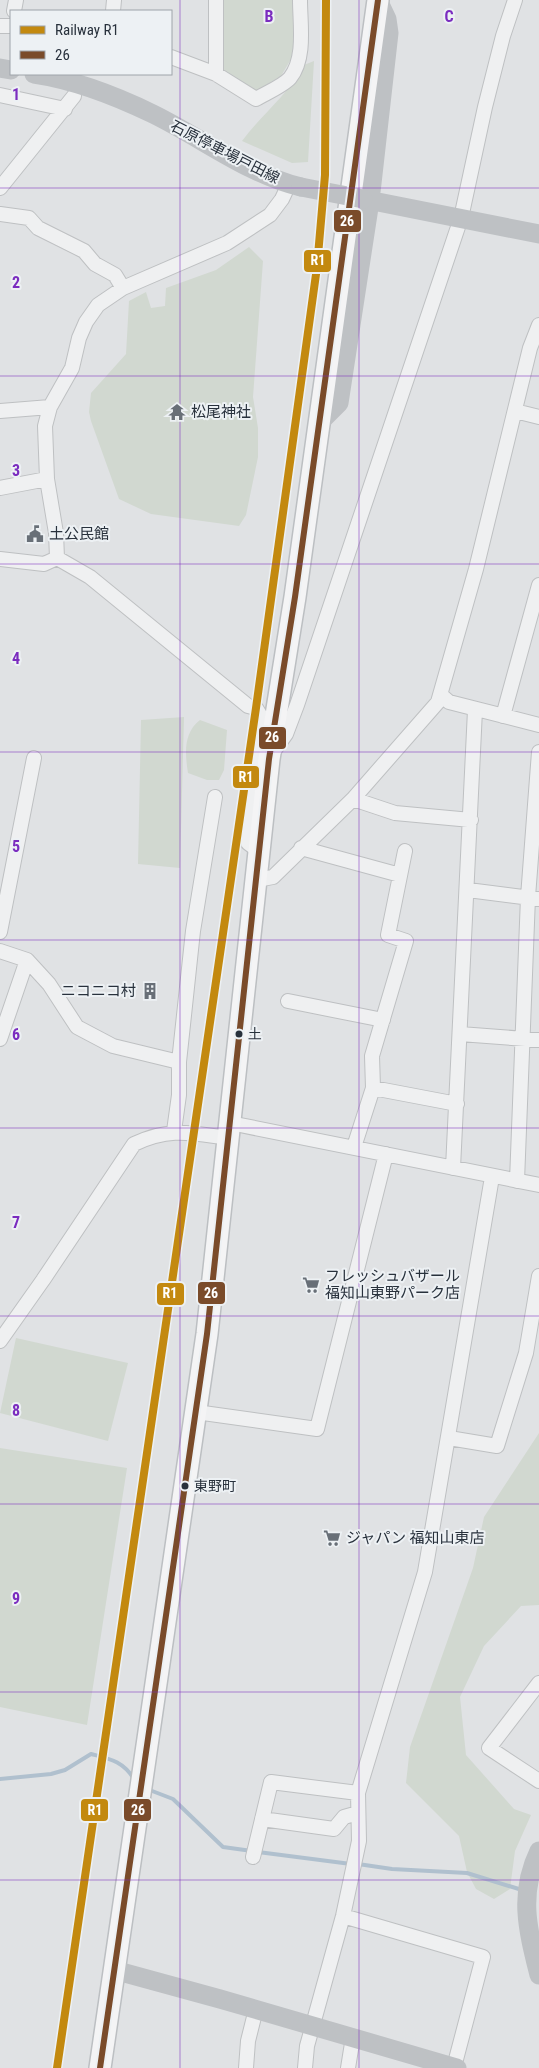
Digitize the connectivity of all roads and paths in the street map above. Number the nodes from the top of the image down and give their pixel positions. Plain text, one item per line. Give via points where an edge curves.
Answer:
1 (216, 0) edge
2 (300, 0) edge
3 (378, 0) edge
4 (515, 0) edge
5 (172, 57) edge
6 (216, 74) junction
7 (38, 75) edge
8 (0, 95) edge
9 (74, 96) dead end
10 (65, 110) junction
11 (295, 185) junction
12 (0, 188) edge
13 (366, 200) junction
14 (0, 214) edge
15 (461, 218) junction
16 (539, 234) edge
17 (123, 288) junction
18 (539, 325) edge
19 (50, 407) junction
20 (515, 411) junction
21 (0, 412) edge
22 (539, 417) edge
23 (319, 423) junction
24 (47, 479) junction
25 (0, 488) edge
26 (57, 558) junction
27 (0, 559) edge
28 (539, 585) edge
29 (441, 695) junction
30 (475, 710) junction
31 (503, 716) junction
32 (539, 725) edge
33 (539, 752) edge
34 (34, 758) dead end
35 (269, 759) junction
36 (215, 797) dead end
37 (353, 798) junction
38 (471, 820) junction
39 (301, 848) junction
40 (405, 851) dead end
41 (260, 852) junction
42 (400, 875) junction
43 (257, 880) junction
44 (468, 890) junction
45 (533, 898) edge
46 (0, 932) edge
47 (0, 951) edge
48 (28, 960) junction
49 (288, 1001) dead end
50 (383, 1020) junction
51 (460, 1034) junction
52 (521, 1038) junction
53 (0, 1039) edge
54 (539, 1040) edge
55 (179, 1062) junction
56 (373, 1088) junction
57 (457, 1104) junction
58 (229, 1130) junction
59 (174, 1131) junction
60 (354, 1147) junction
61 (386, 1154) junction
62 (453, 1168) junction
63 (492, 1177) junction
64 (517, 1181) junction
65 (539, 1185) edge
66 (539, 1276) edge
67 (0, 1341) edge
68 (196, 1412) junction
69 (448, 1438) junction
70 (539, 1683) edge
71 (539, 1781) edge
72 (358, 1793) junction
73 (358, 1812) junction
74 (262, 1819) junction
75 (539, 1851) edge
76 (253, 1857) dead end
77 (343, 1916) junction
78 (114, 1970) junction
79 (539, 1975) edge
80 (256, 2009) junction
81 (314, 2026) junction
82 (353, 2037) junction
83 (100, 2068) edge
84 (246, 2068) edge
85 (305, 2068) edge
86 (348, 2068) edge
87 (455, 2068) edge

1 - 6 street
2 - 6 street via 300,51 289,79 256,99
3 - 13 main road via 389,32
3 - 23 main road
4 - 15 street via 503,36
5 - 6 street
7 - 11 main road, 石原停車場戸田線 via 78,84 120,99 258,172
8 - 10 street
9 - 10 street
10 - 12 street
11 - 13 main road, 石原停車場戸田線, bridge
11 - 17 street via 270,215 226,243
13 - 15 main road, 石原停車場戸田線
13 - 23 main road via 339,403
14 - 17 street via 29,218 38,228 84,251 95,264 115,275
15 - 16 main road, 石原停車場戸田線
15 - 35 street via 297,705 286,734
17 - 19 street via 98,305 86,322 72,368
18 - 20 street
19 - 21 street
19 - 24 street via 45,426
20 - 22 street
20 - 29 street
23 - 35 main road
24 - 25 street
24 - 26 street
26 - 27 street via 44,564
26 - 41 street via 90,576 248,706 256,708 262,718 248,843
28 - 31 street
29 - 30 street via 450,702
29 - 37 street
30 - 31 street
30 - 38 street
31 - 32 street
33 - 45 street
34 - 46 street
35 - 41 main road
36 - 55 street via 193,931
37 - 38 street via 395,813
37 - 39 street
38 - 44 street
39 - 42 street
39 - 43 street via 274,877
40 - 42 street
41 - 43 main road
42 - 50 street via 388,935 406,941
43 - 58 main road
44 - 45 street
44 - 51 street
45 - 52 street
47 - 48 street
48 - 53 street
48 - 55 street via 49,984 76,1028 113,1046
49 - 50 street
50 - 56 street via 372,1056
51 - 52 street
51 - 57 street
52 - 54 street
52 - 64 street
55 - 59 street
56 - 57 street
56 - 60 street
57 - 62 street
58 - 59 street
58 - 60 street
58 - 68 main road
59 - 67 street via 134,1144
60 - 61 street
61 - 62 street
61 - 68 street via 317,1429
62 - 63 street
63 - 64 street
63 - 69 street
64 - 65 street
66 - 69 street via 526,1353 497,1446
68 - 78 main road
69 - 72 street via 425,1572
70 - 71 street via 489,1748
72 - 73 street
72 - 74 street via 271,1782
73 - 74 street via 344,1817 334,1829
73 - 77 street via 359,1841
74 - 76 street
75 - 79 main road via 525,1901
77 - 81 street
77 - 87 street via 483,1957
78 - 80 main road
78 - 83 main road
80 - 81 main road
80 - 84 street via 248,2041
81 - 82 main road
81 - 85 street via 307,2046
82 - 86 street
82 - 87 main road

